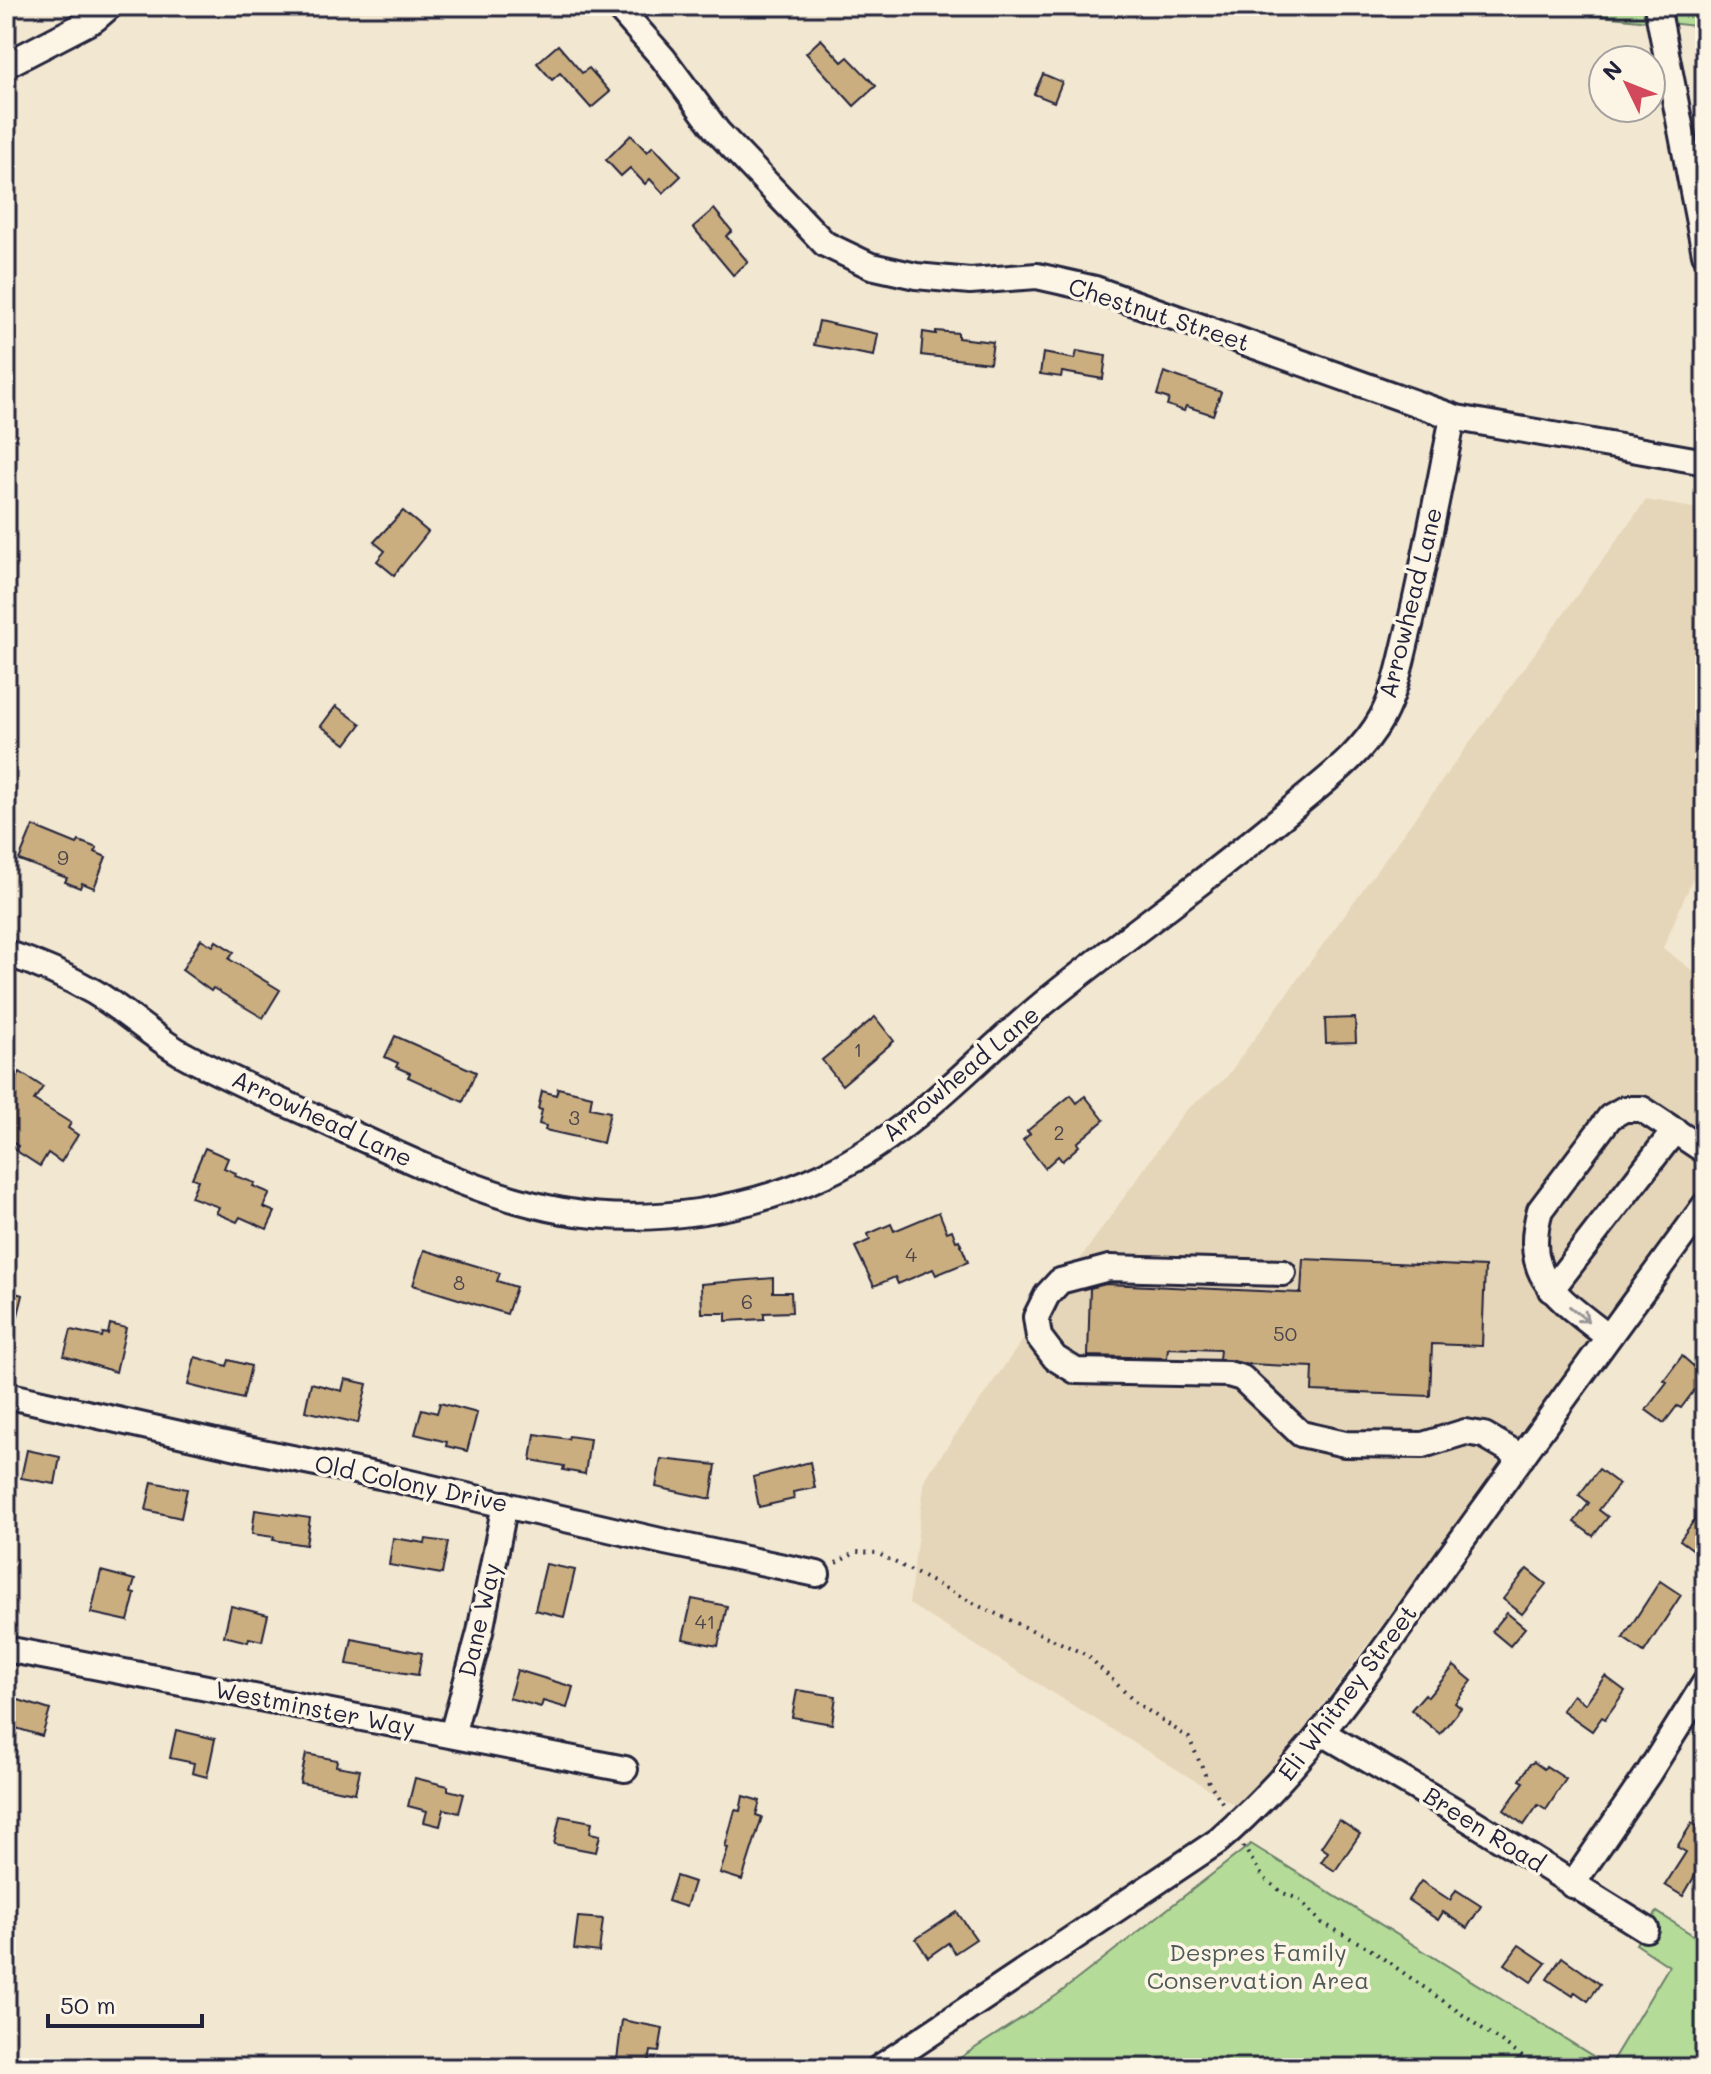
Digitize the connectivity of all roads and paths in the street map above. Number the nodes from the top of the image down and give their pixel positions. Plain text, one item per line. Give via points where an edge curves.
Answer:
1 (110, 6) edge
2 (617, 6) edge
3 (1657, 6) edge
4 (6, 65) edge
5 (1704, 243) edge
6 (1453, 417) junction
7 (1705, 462) edge
8 (6, 953) edge
9 (1675, 1130) junction
10 (1705, 1151) edge
11 (1705, 1205) edge
12 (1283, 1273) dead end
13 (1551, 1290) junction
14 (1608, 1337) junction
15 (6, 1395) edge
16 (1522, 1457) junction
17 (505, 1504) junction
18 (817, 1574) joint
19 (6, 1649) edge
20 (1705, 1683) edge
21 (1321, 1732) junction
22 (452, 1735) junction
23 (625, 1769) dead end
24 (1238, 1823) junction
25 (1572, 1885) junction
26 (1646, 1929) dead end
27 (879, 2068) edge
28 (1538, 2068) edge

1 - 4 street
2 - 6 street, Chestnut Street via 717,131 825,244 871,266 916,276 970,281 1037,276 1095,289
3 - 5 street
6 - 7 street, Chestnut Street
6 - 8 street, Arrowhead Lane via 1396,680 1369,738 1231,861 1043,1004 907,1125 827,1174 787,1189 658,1216 565,1211 511,1199 424,1167 178,1051 93,992
9 - 10 street
9 - 13 street
9 - 13 street via 1642,1109 1624,1109 1610,1117 1540,1210 1534,1249 1542,1279
11 - 14 street, Eli Whitney Street
12 - 16 street via 1109,1268 1077,1275 1060,1281 1047,1295 1036,1317 1039,1337 1055,1358 1076,1371 1242,1378 1301,1434 1345,1444 1423,1445 1465,1432 1484,1435
13 -> 14 street
14 - 16 street, Eli Whitney Street
15 - 17 street, Old Colony Drive
16 - 21 street, Eli Whitney Street
17 - 18 street, Old Colony Drive
17 - 22 street, Dane Way via 480,1632
18 - 24 path via 857,1552 877,1553 1087,1655 1135,1702 1189,1738 1207,1779
19 - 22 street, Westminster Way
20 - 25 street
21 - 24 street, Eli Whitney Street via 1285,1778
21 - 25 street, Breen Road
22 - 23 street, Westminster Way
24 - 27 street, Eli Whitney Street via 1175,1871
24 - 28 path via 1244,1850 1263,1877 1299,1899 1322,1923 1367,1947
25 - 26 street, Breen Road

